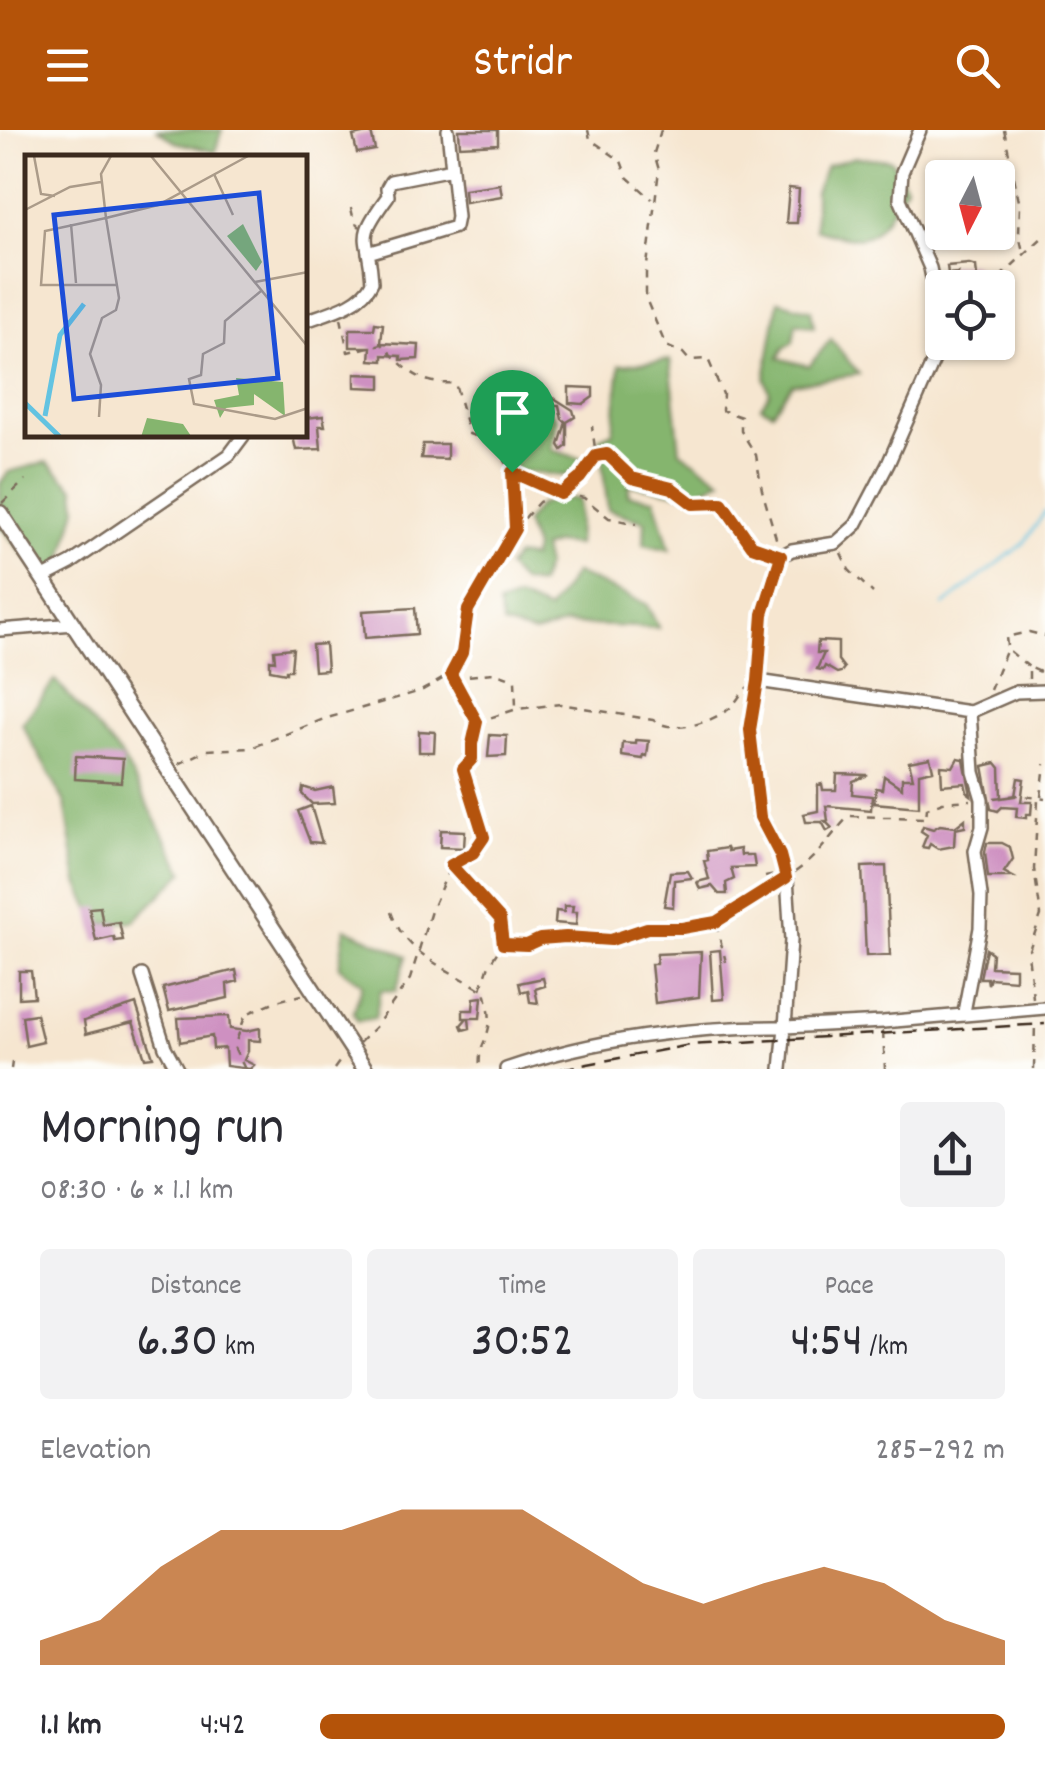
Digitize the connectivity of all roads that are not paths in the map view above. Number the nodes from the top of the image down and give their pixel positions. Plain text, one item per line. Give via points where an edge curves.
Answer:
1 (448, 130) edge
2 (920, 130) edge
3 (452, 169) junction
4 (368, 253) junction
5 (308, 320) edge
6 (242, 438) edge
7 (0, 513) edge
8 (44, 577) junction
9 (74, 624) junction
10 (0, 630) edge
11 (758, 681) junction
12 (1045, 692) edge
13 (970, 712) junction
14 (142, 976) dead end
15 (1040, 1008) edge
16 (964, 1012) junction
17 (784, 1026) junction
18 (177, 1069) edge
19 (365, 1069) edge
20 (506, 1069) edge
21 (781, 1069) edge

1 - 3 street
2 - 11 street via 902,172 900,198 930,268 940,346 856,525 836,543 781,556 763,614
3 - 4 street via 391,180 364,232
3 - 4 street via 455,228
4 - 5 street via 370,289
6 - 8 street via 229,455
7 - 8 street
8 - 9 street
9 - 10 street
9 - 19 street
11 - 13 street
11 - 17 street via 750,730 760,817 786,878 791,940
12 - 13 street via 1029,690
13 - 16 street via 982,799 975,851 981,895
14 - 18 street
15 - 16 street
16 - 17 street
17 - 20 street via 684,1030
17 - 21 street

